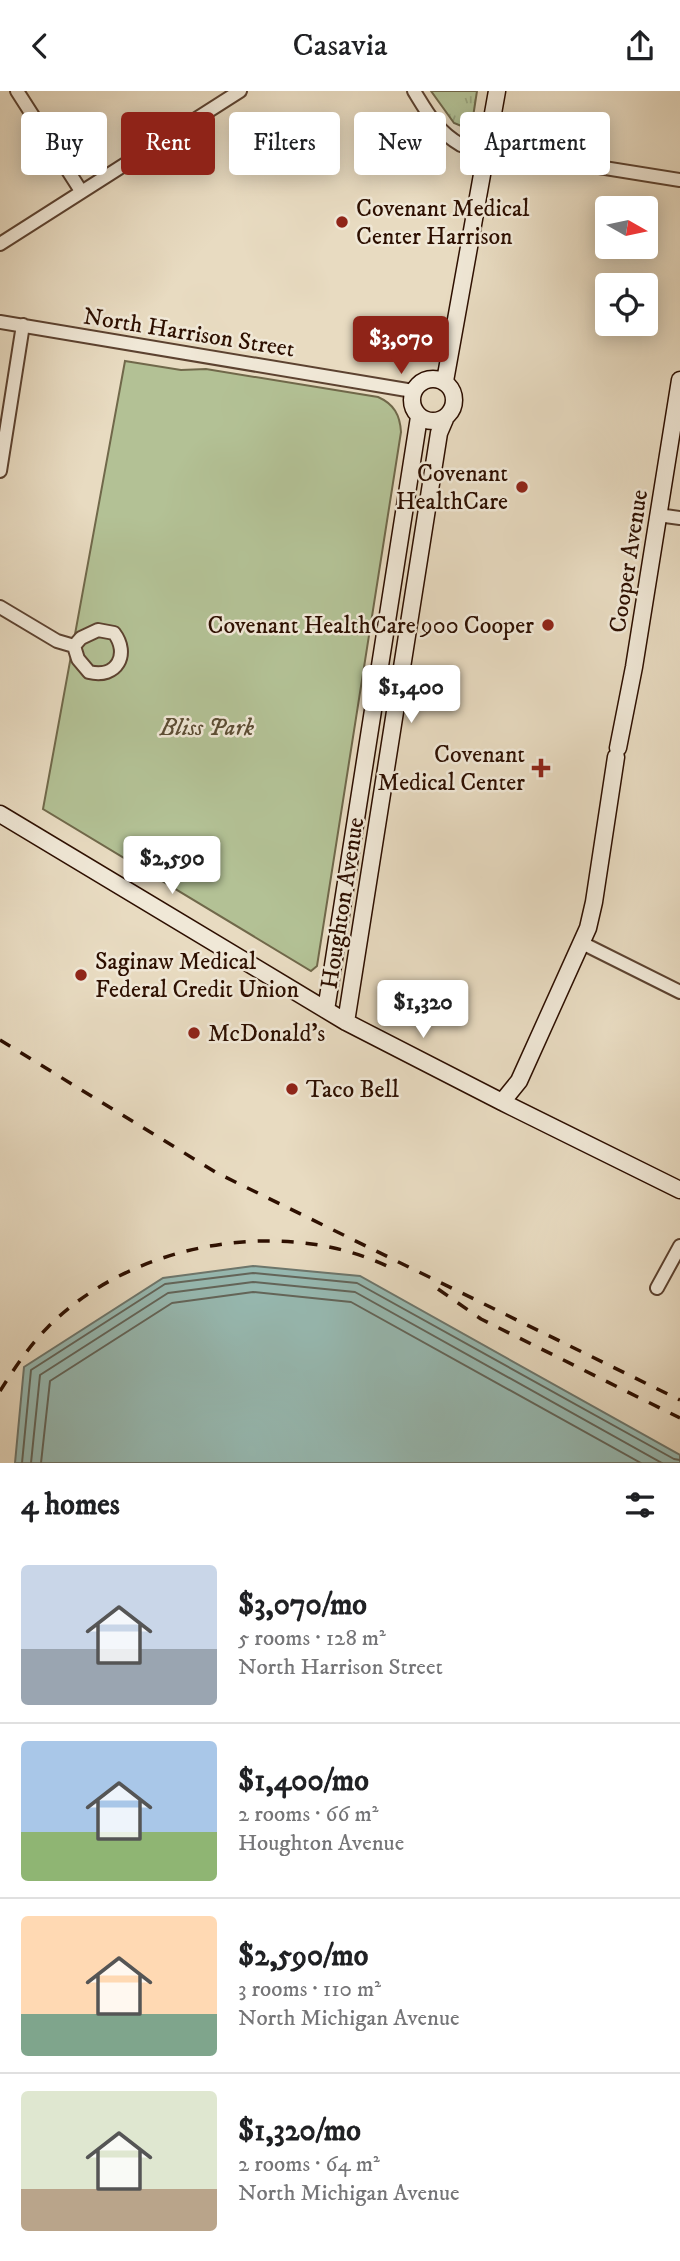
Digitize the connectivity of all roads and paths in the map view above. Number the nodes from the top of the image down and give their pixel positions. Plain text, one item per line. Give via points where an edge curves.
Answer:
1 (17, 91) edge
2 (240, 91) edge
3 (414, 91) edge
4 (497, 91) edge
5 (219, 97) edge
6 (493, 112) edge
7 (460, 144) edge
8 (610, 169) edge
9 (482, 175) edge
10 (680, 180) edge
11 (81, 191) junction
12 (0, 244) edge
13 (0, 322) edge
14 (23, 325) junction
15 (680, 380) edge
16 (445, 381) junction
17 (413, 391) junction
18 (419, 417) junction
19 (445, 419) junction
20 (0, 471) edge
21 (658, 515) junction
22 (680, 518) edge
23 (0, 607) edge
24 (74, 646) dead end
25 (0, 814) edge
26 (582, 943) junction
27 (680, 992) edge
28 (326, 1010) junction
29 (346, 1022) junction
30 (502, 1102) junction
31 (680, 1190) edge
32 (680, 1246) edge
33 (657, 1288) dead end

1 - 11 street
2 - 5 street
3 - 7 street via 437,128
4 - 6 street
5 - 11 street
8 - 10 street
9 - 16 street
11 - 12 street
13 - 14 street, North Harrison Street
14 - 17 street, North Harrison Street
14 - 20 street
15 - 21 street, Cooper Avenue
16 - 17 street via 423,381
16 - 19 street via 455,404
17 - 18 street
18 - 19 street via 436,422
18 - 28 street, Houghton Avenue
19 - 29 street, Houghton Avenue via 439,433
21 - 22 street
21 - 26 street, Cooper Avenue via 594,902
23 - 24 street via 57,641
25 - 28 street
26 - 27 street
26 - 30 street, Cooper Avenue via 519,1080
28 - 29 street
29 - 30 street
30 - 31 street
32 - 33 street

